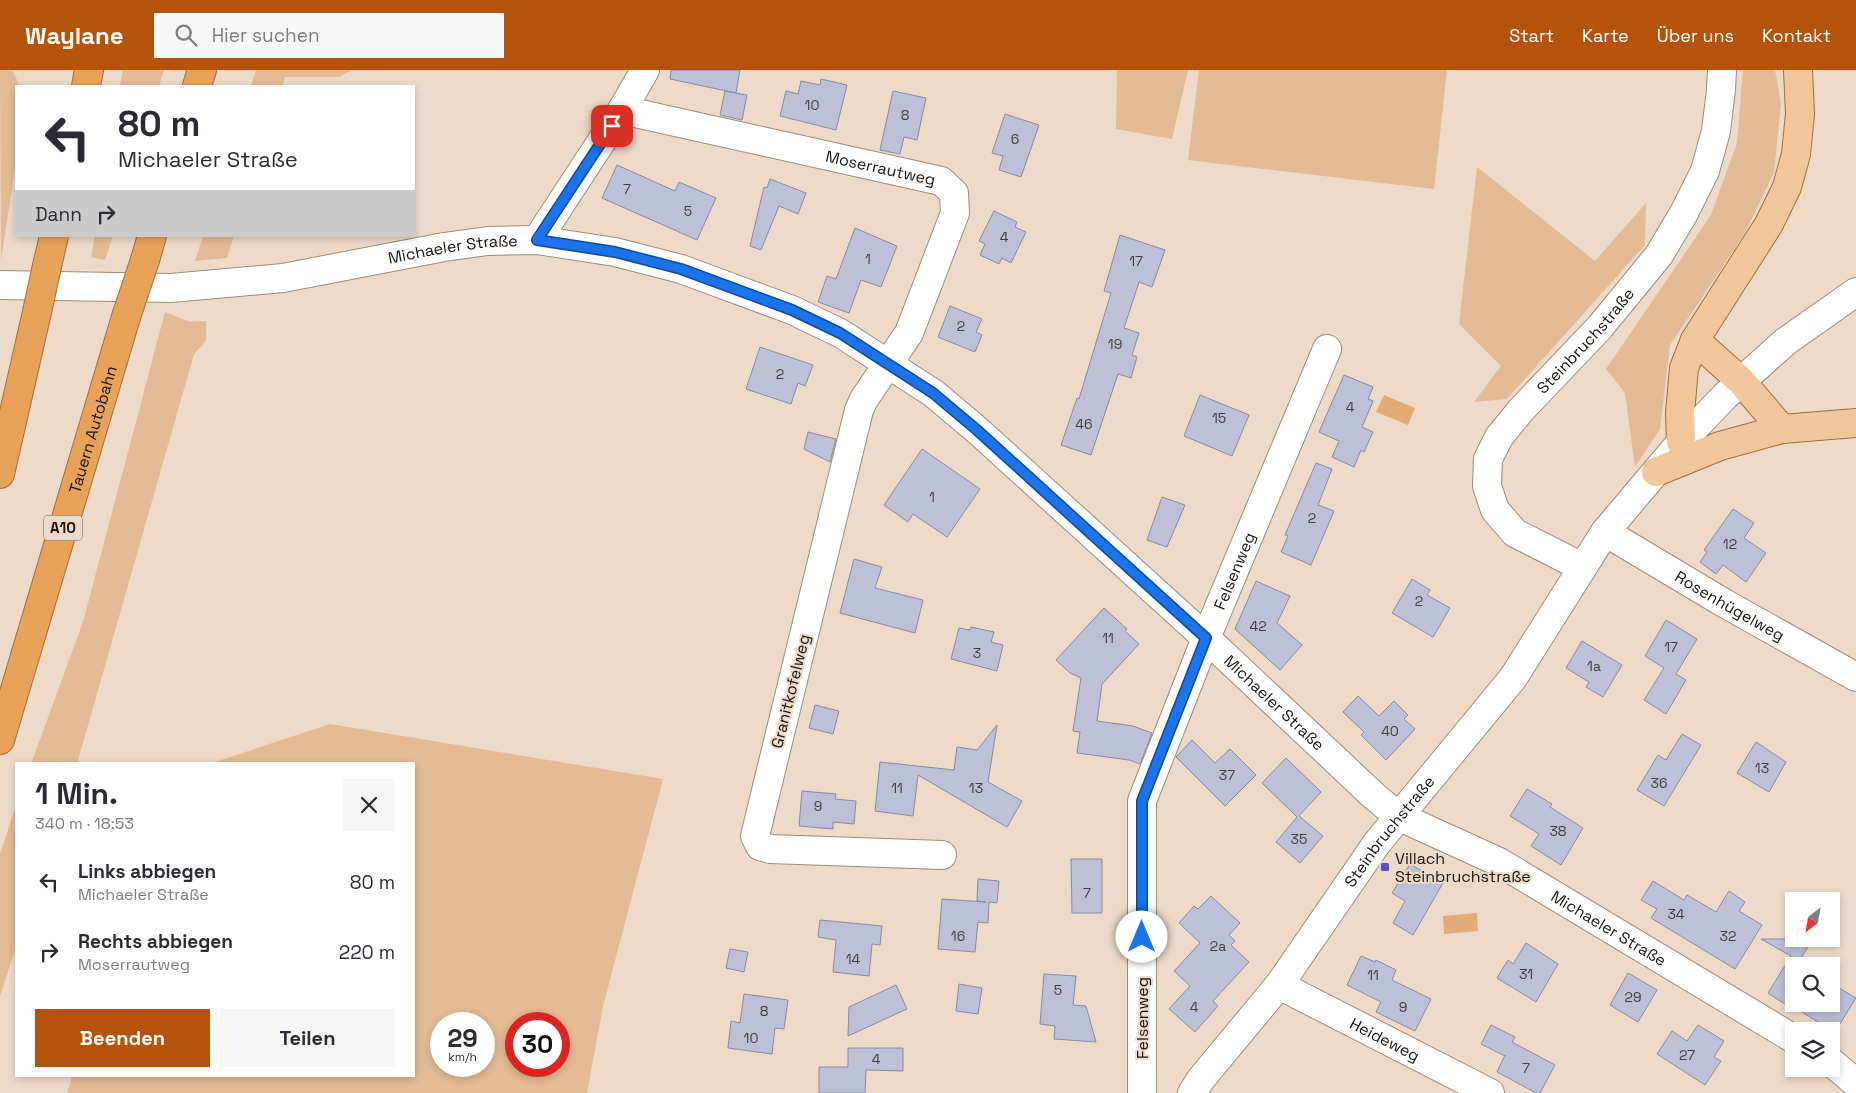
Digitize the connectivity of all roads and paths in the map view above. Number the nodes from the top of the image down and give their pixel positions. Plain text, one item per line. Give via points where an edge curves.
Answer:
1 (89, 70) edge
2 (202, 70) edge
3 (645, 70) edge
4 (1722, 70) edge
5 (1798, 70) edge
6 (86, 85) edge
7 (197, 85) edge
8 (622, 110) junction
9 (54, 237) edge
10 (537, 240) junction
11 (148, 248) edge
12 (0, 285) edge
13 (1856, 292) edge
14 (1695, 340) junction
15 (1327, 349) dead end
16 (888, 364) junction
17 (1741, 381) junction
18 (1856, 423) edge
19 (1782, 429) junction
20 (1681, 442) junction
21 (1656, 472) junction
22 (0, 474) edge
23 (1605, 532) junction
24 (1582, 567) junction
25 (1206, 638) junction
26 (1856, 677) edge
27 (0, 740) edge
28 (1398, 816) junction
29 (942, 856) dead end
30 (1280, 985) junction
31 (1785, 1034) edge
32 (1840, 1070) edge
33 (1856, 1083) edge
34 (1142, 1093) edge
35 (1192, 1093) edge
36 (1490, 1093) edge

1 - 6 highway
2 - 7 highway
3 - 8 street
4 - 24 street, Steinbruchstraße via 1716,131 1705,171 1659,255 1600,327 1521,410 1488,459 1487,486 1495,510 1514,533
5 - 14 main road via 1800,114 1796,154 1786,187 1769,224
8 - 10 street
8 - 16 street, Moserrautweg via 941,180 954,193 955,213 909,333
9 - 22 highway, bridge
10 - 12 street, Michaeler Straße via 444,247 283,278 180,287
10 - 16 street, Michaeler Straße via 615,252 681,269 792,310 840,333
11 - 27 highway, Tauern Autobahn / A10, bridge
13 - 17 street, Steinbruchstraße via 1785,342
14 - 17 main road
14 - 20 main road via 1684,368
15 - 25 street, Felsenweg
16 - 25 street, Michaeler Straße via 933,393 977,430
16 - 29 street, Granitkofelweg via 859,410 755,836 760,846 770,849
17 - 19 main road
17 - 20 street, Steinbruchstraße
18 - 19 main road
19 - 21 main road via 1720,446
20 - 21 street, Steinbruchstraße
21 - 23 street, Steinbruchstraße
23 - 24 street, Steinbruchstraße
23 - 26 street, Rosenhügelweg
24 - 28 street, Steinbruchstraße via 1513,678
25 - 28 street, Michaeler Straße
25 - 34 street, Felsenweg via 1142,801
28 - 30 street, Steinbruchstraße
28 - 31 street, Michaeler Straße via 1499,862
30 - 35 street, Steinbruchstraße
30 - 36 street, Heideweg
32 - 33 street

